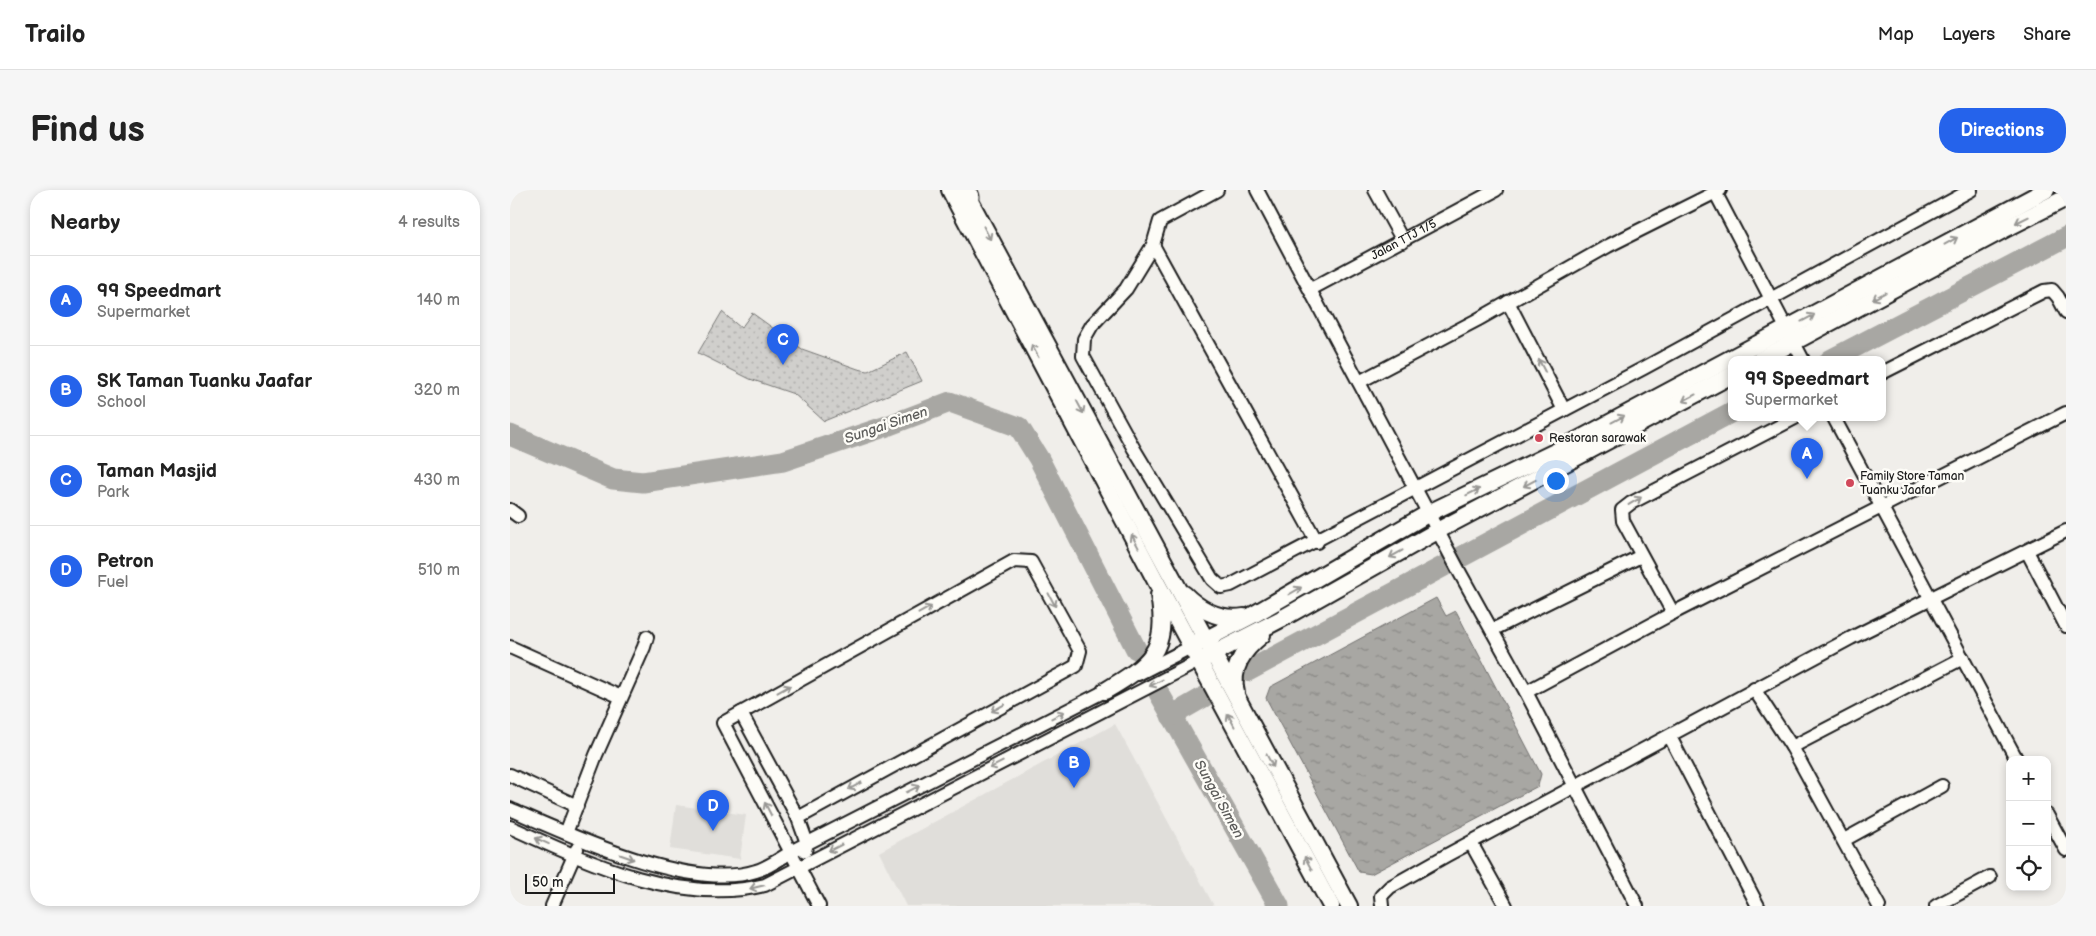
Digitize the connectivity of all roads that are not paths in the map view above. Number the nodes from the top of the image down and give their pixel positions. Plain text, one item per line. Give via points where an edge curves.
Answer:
1 (1217, 190) edge
2 (1257, 190) edge
3 (1374, 190) edge
4 (1496, 190) edge
5 (1971, 190) edge
6 (1716, 191) edge
7 (962, 192) edge
8 (2037, 192) edge
9 (2066, 198) edge
10 (2042, 211) junction
11 (1403, 241) junction
12 (1153, 245) junction
13 (1311, 289) junction
14 (1771, 300) junction
15 (1508, 302) junction
16 (2066, 312) edge
17 (1790, 336) junction
18 (1749, 356) edge
19 (1765, 356) edge
20 (1801, 356) edge
21 (1728, 367) edge
22 (1886, 371) edge
23 (1728, 377) edge
24 (1359, 382) junction
25 (1564, 410) junction
26 (2066, 413) edge
27 (1789, 421) edge
28 (1836, 421) edge
29 (1416, 487) junction
30 (1881, 506) junction
31 (1430, 513) junction
32 (1439, 530) junction
33 (2066, 531) edge
34 (1317, 542) junction
35 (2027, 551) junction
36 (1641, 556) junction
37 (1166, 584) junction
38 (1931, 599) junction
39 (1673, 613) junction
40 (1253, 615) junction
41 (1281, 619) junction
42 (2066, 626) edge
43 (1492, 630) junction
44 (647, 636) dead end
45 (510, 646) edge
46 (1202, 651) junction
47 (1963, 658) junction
48 (1754, 689) junction
49 (1105, 691) junction
50 (1526, 692) junction
51 (621, 697) junction
52 (1239, 703) junction
53 (741, 713) junction
54 (1670, 737) junction
55 (1792, 747) junction
56 (2016, 756) edge
57 (510, 775) edge
58 (1575, 786) junction
59 (1942, 786) dead end
60 (577, 806) junction
61 (510, 809) edge
62 (798, 818) junction
63 (2051, 822) edge
64 (510, 827) edge
65 (566, 833) junction
66 (582, 840) junction
67 (1844, 840) junction
68 (807, 843) junction
69 (1471, 843) junction
70 (2066, 850) edge
71 (790, 852) junction
72 (574, 856) junction
73 (800, 866) junction
74 (1990, 877) dead end
75 (1382, 901) edge
76 (552, 906) edge
77 (820, 906) edge
78 (1331, 906) edge
79 (1349, 906) edge
80 (1506, 906) edge
81 (1637, 906) edge
82 (1758, 906) edge
83 (1879, 906) edge
84 (1936, 906) edge

1 - 12 street via 1160,221
2 - 13 street
3 - 11 street
4 - 11 street, Jalan TTJ 1/5
5 - 14 street
6 - 14 street
6 - 15 street
7 - 37 street
8 - 10 street
17 -> 8 street
9 - 10 street
10 -> 17 street
11 - 13 street, Jalan TTJ 1/5
12 - 34 street
12 - 34 street via 1126,289 1092,325 1084,339 1083,356 1134,449 1212,579 1221,587
13 - 24 street
14 - 17 street
14 - 25 street
15 - 24 street
25 -> 15 street
16 - 22 street via 2052,290 2044,291
18 -> 17 street
17 - 19 street
17 - 20 street
31 -> 21 street
23 -> 32 street
24 - 29 street
25 - 29 street
26 - 30 street
36 -> 27 street via 1623,521 1622,510
28 - 30 street
29 - 31 street
29 - 34 street
30 - 38 street
30 - 39 street
31 - 32 street
40 -> 31 street
32 -> 41 street
32 - 43 street
33 - 35 street
35 - 38 street
35 - 42 street
36 - 39 street
36 - 43 street
37 - 40 street via 1206,612 1229,620
37 - 46 street
37 - 49 street via 1162,625 1155,653 1137,672
38 - 47 street
38 - 48 street
39 - 50 street
40 - 46 street
41 - 46 street
41 - 52 street via 1250,645 1239,659 1233,680
43 - 50 street
44 - 51 street
45 - 51 street
46 - 49 street
46 - 52 street
46 -> 73 street
78 -> 46 street
47 - 55 street
47 - 56 street
48 - 54 street
48 - 55 street
68 -> 49 street
50 - 58 street
51 - 60 street
52 -> 79 street
53 - 62 street
53 -> 62 street via 1014,561 1032,562 1080,651 1076,666
71 -> 53 street via 724,723
54 - 58 street
54 - 82 street
55 - 67 street
57 - 60 street
58 - 69 street
58 - 81 street
59 - 67 street
60 - 65 street
61 - 65 street
62 - 68 street
63 - 70 street
72 -> 64 street
65 - 66 street
66 -> 71 street via 668,869 725,876 757,871
66 - 72 street
67 - 83 street
68 - 71 street
68 - 73 street
69 - 75 street via 1390,887
69 - 80 street
71 - 73 street
73 -> 72 street via 765,885 742,891 718,891 642,878
72 - 76 street
73 - 77 street
74 - 84 street

